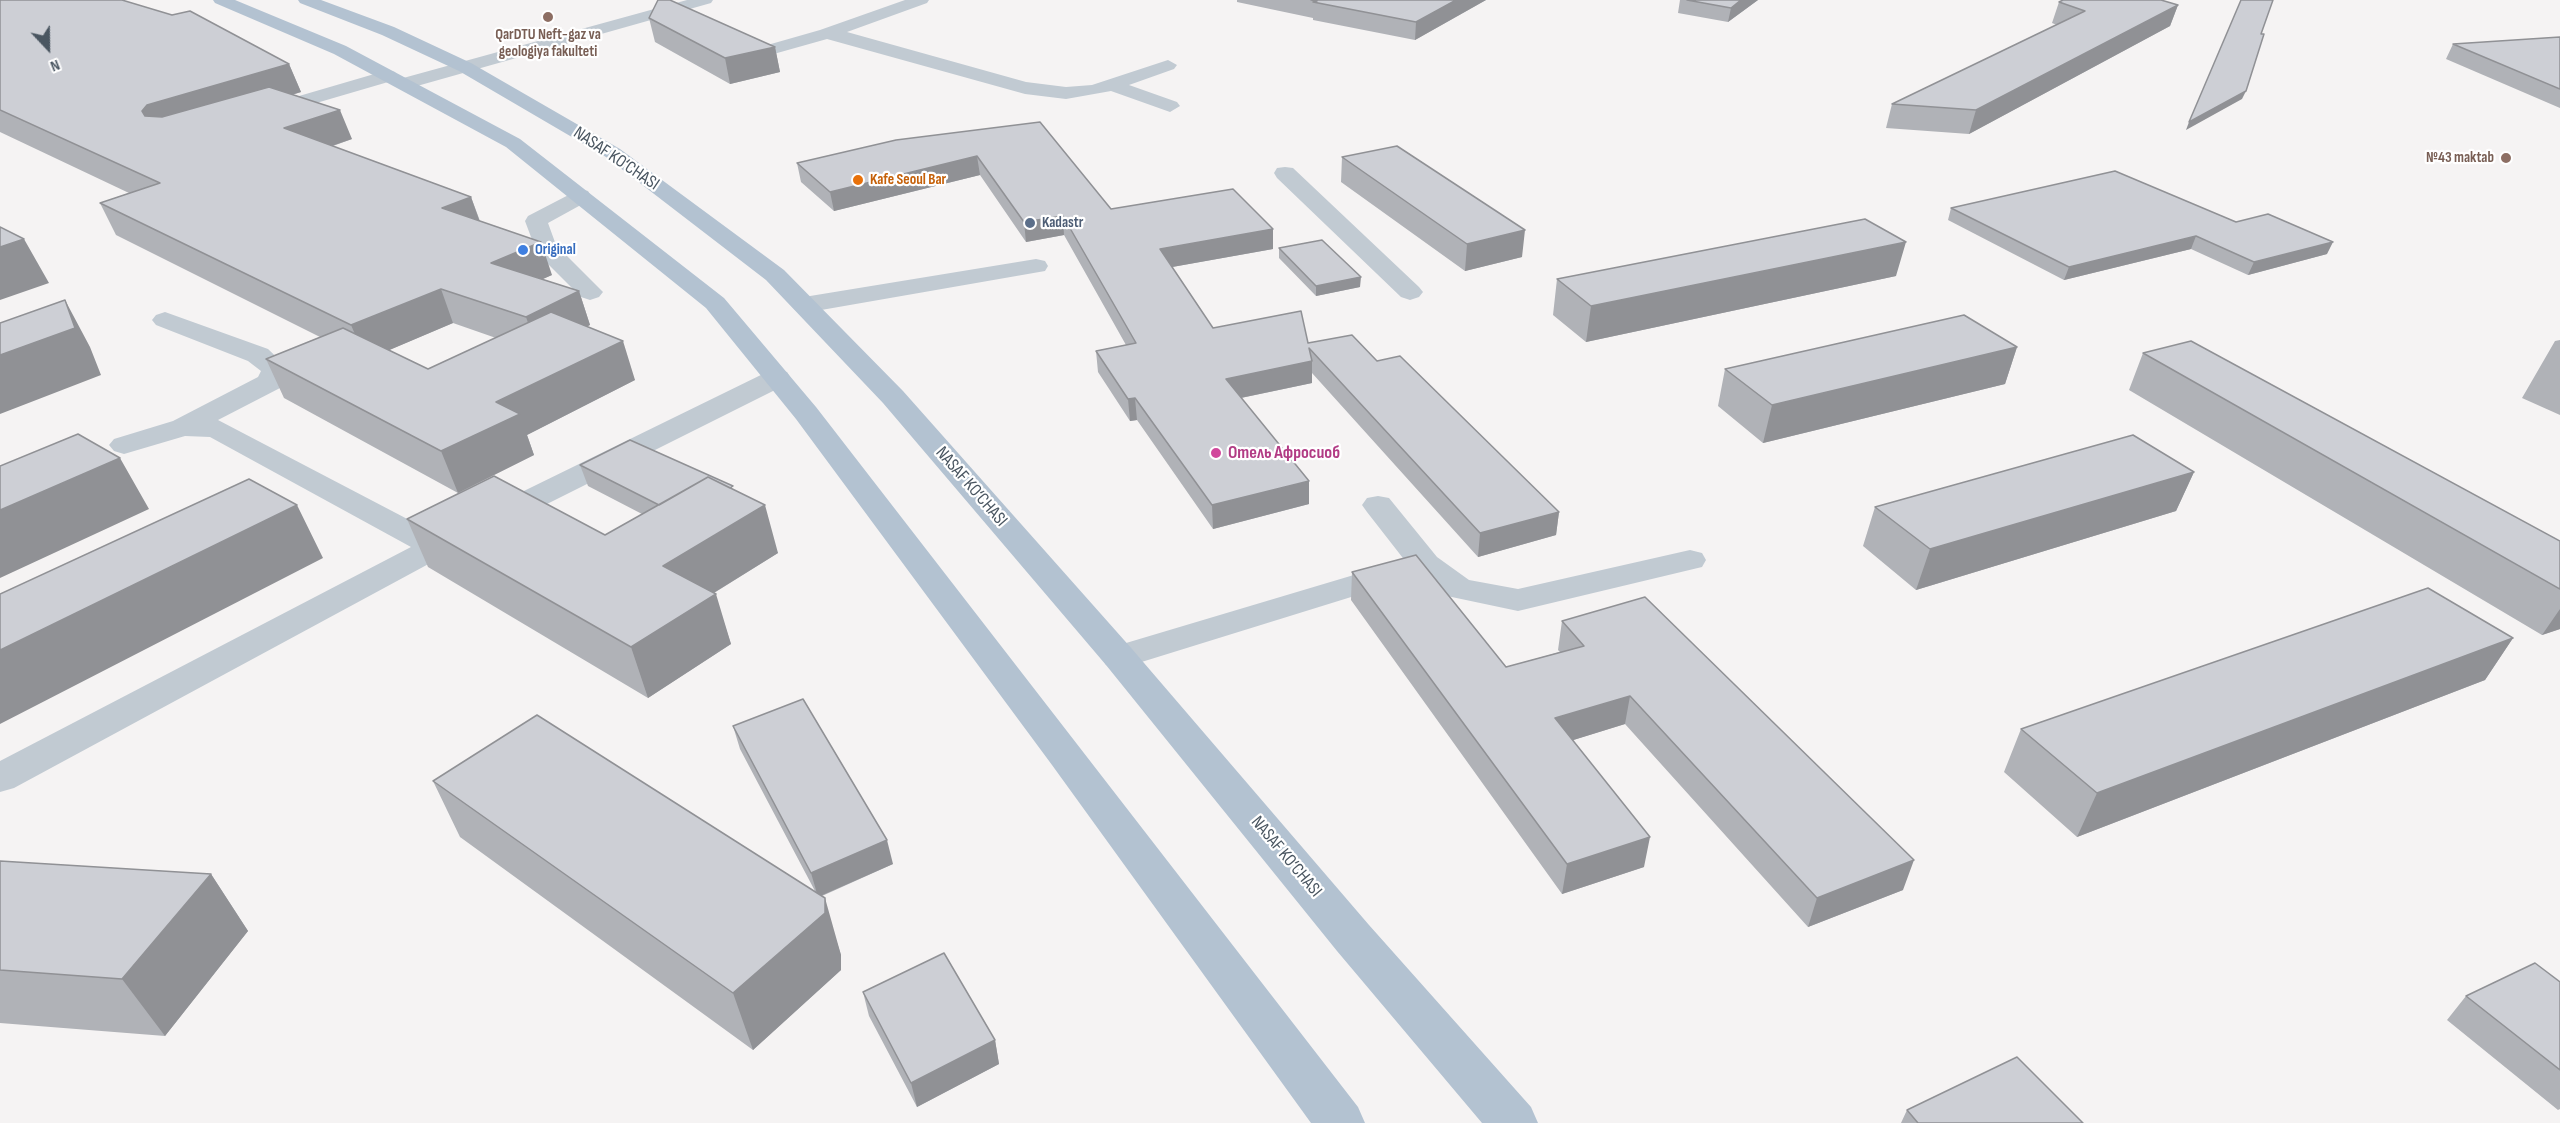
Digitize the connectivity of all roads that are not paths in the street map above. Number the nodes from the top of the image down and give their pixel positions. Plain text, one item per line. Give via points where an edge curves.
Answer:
1 (221, 0) edge
2 (306, 0) edge
3 (705, 0) edge
4 (921, 0) edge
5 (826, 34) junction
6 (763, 52) edge
7 (1168, 65) dead end
8 (465, 67) junction
9 (396, 80) junction
10 (1112, 85) junction
11 (1170, 106) dead end
12 (244, 118) edge
13 (1285, 172) dead end
14 (580, 196) junction
15 (1036, 266) dead end
16 (590, 292) dead end
17 (1410, 292) dead end
18 (804, 305) junction
19 (165, 320) dead end
20 (777, 378) junction
21 (183, 427) junction
22 (124, 445) dead end
23 (1378, 505) dead end
24 (435, 548) junction
25 (1690, 560) dead end
26 (1425, 564) junction
27 (1119, 657) junction
28 (0, 778) edge
29 (1340, 1123) edge
30 (1512, 1123) edge

1 - 9 main road via 340,50
2 - 8 main road, NASAF KO‘CHASI via 388,31
3 - 8 street
4 - 5 street
5 - 6 street
5 - 10 street via 1025,88 1066,93
7 - 10 street
8 - 9 street
8 - 18 main road, NASAF KO‘CHASI via 613,153 775,275
9 - 12 street
9 - 14 main road via 513,143
10 - 11 street
13 - 17 street
14 - 16 street via 536,221 545,248
14 - 20 main road via 715,303
15 - 18 street
18 - 27 main road, NASAF KO‘CHASI via 893,397
19 - 21 street via 258,355 275,369 270,382
20 - 24 street
20 - 29 main road via 1066,755
21 - 22 street
21 - 24 street via 216,428
23 - 26 street
24 - 28 street
25 - 26 street via 1518,600 1459,589
26 - 27 street
27 - 30 main road, NASAF KO‘CHASI

